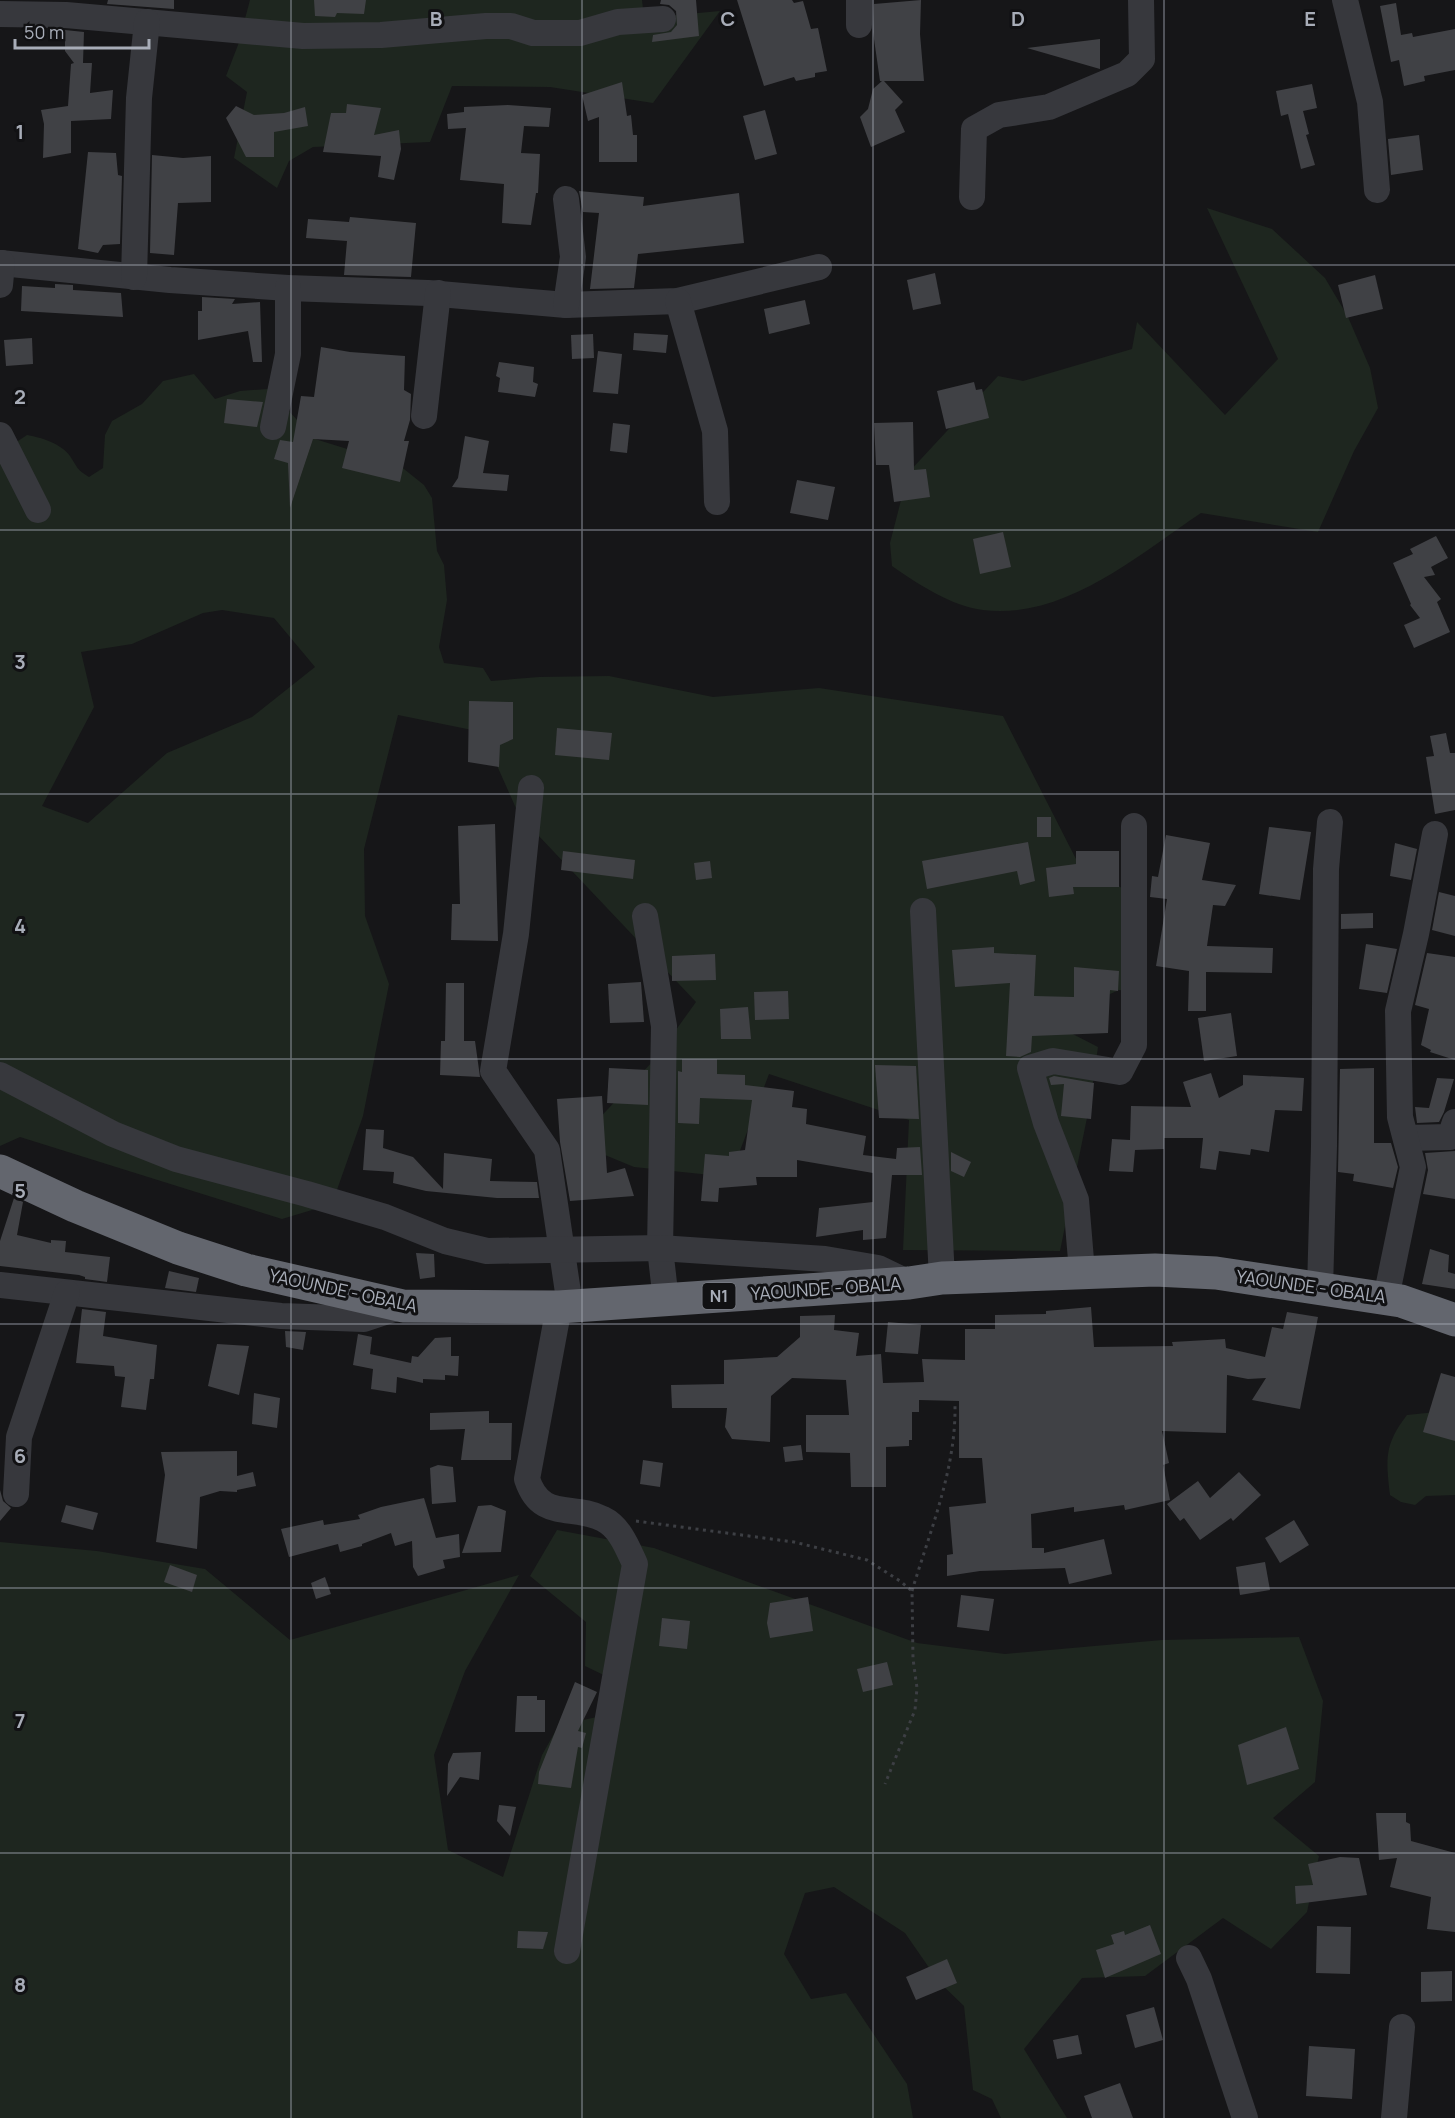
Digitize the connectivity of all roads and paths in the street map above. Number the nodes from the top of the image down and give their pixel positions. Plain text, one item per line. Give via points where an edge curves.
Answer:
1 (1141, 0) edge
2 (1345, 0) edge
3 (0, 14) edge
4 (663, 19) dead end
5 (147, 22) junction
6 (1377, 190) dead end
7 (972, 197) dead end
8 (566, 199) dead end
9 (819, 267) dead end
10 (1, 270) edge
11 (134, 277) junction
12 (288, 288) junction
13 (438, 293) junction
14 (678, 301) junction
15 (566, 305) junction
16 (424, 416) dead end
17 (273, 427) dead end
18 (0, 435) edge
19 (717, 502) dead end
20 (38, 510) dead end
21 (531, 788) dead end
22 (1330, 822) dead end
23 (1134, 826) dead end
24 (1435, 834) dead end
25 (923, 911) dead end
26 (645, 916) dead end
27 (0, 1075) edge
28 (1455, 1122) edge
29 (1406, 1138) junction
30 (0, 1171) edge
31 (660, 1248) junction
32 (561, 1251) junction
33 (1083, 1272) junction
34 (942, 1278) junction
35 (909, 1283) junction
36 (0, 1285) edge
37 (1320, 1289) junction
38 (67, 1293) junction
39 (1386, 1298) junction
40 (666, 1301) junction
41 (403, 1306) junction
42 (564, 1307) junction
43 (1455, 1320) edge
44 (955, 1406) dead end
45 (16, 1494) dead end
46 (604, 1519) junction
47 (912, 1592) junction
48 (885, 1784) dead end
49 (567, 1951) dead end
50 (1189, 1958) dead end
51 (1402, 2027) dead end
52 (1245, 2118) edge
53 (1394, 2118) edge

1 - 7 street via 1142,59 1127,74 1049,107 999,115 974,129
2 - 6 street via 1370,102
3 - 5 street
4 - 5 street via 618,22 580,33 533,33 511,26 486,26 381,35 303,36
5 - 11 street via 139,98
8 - 15 street via 573,257
9 - 14 street
10 - 11 street
11 - 12 street
12 - 13 street
12 - 17 street via 288,354
13 - 15 street
13 - 16 street
14 - 15 street
14 - 19 street via 715,431
18 - 20 street
21 - 32 street via 516,934 493,1071 547,1150
22 - 37 street via 1326,868
23 - 33 street via 1134,1045 1120,1072 1053,1061 1030,1068 1076,1200
24 - 29 street via 1398,1011 1400,1117
25 - 34 street
26 - 31 street via 664,1026
27 - 32 street via 113,1134 176,1159 385,1217 445,1241 487,1251
28 - 29 street via 1449,1137
29 - 39 street via 1413,1167
30 - 41 highway, YAOUNDE - OBALA / N1 via 178,1248 246,1270
31 - 32 street
31 - 35 street via 825,1258 878,1268
31 - 40 street
32 - 42 street
33 - 34 highway, YAOUNDE - OBALA / N1
33 - 37 highway, YAOUNDE - OBALA / N1 via 1216,1273
34 - 35 highway, YAOUNDE - OBALA / N1
35 - 40 highway, YAOUNDE - OBALA / N1
36 - 38 street
37 - 39 highway, YAOUNDE - OBALA / N1
38 - 41 street via 293,1316 364,1319
38 - 45 street via 19,1437
39 - 43 highway, YAOUNDE - OBALA / N1
40 - 42 highway, YAOUNDE - OBALA / N1
41 - 42 highway, YAOUNDE - OBALA / N1
42 - 46 street via 527,1479 532,1494 546,1507
44 - 47 path via 946,1478
46 - 47 path via 655,1522 794,1542 867,1560
46 - 49 street via 623,1539 635,1564
47 - 48 path via 915,1710
50 - 52 street
51 - 53 street

